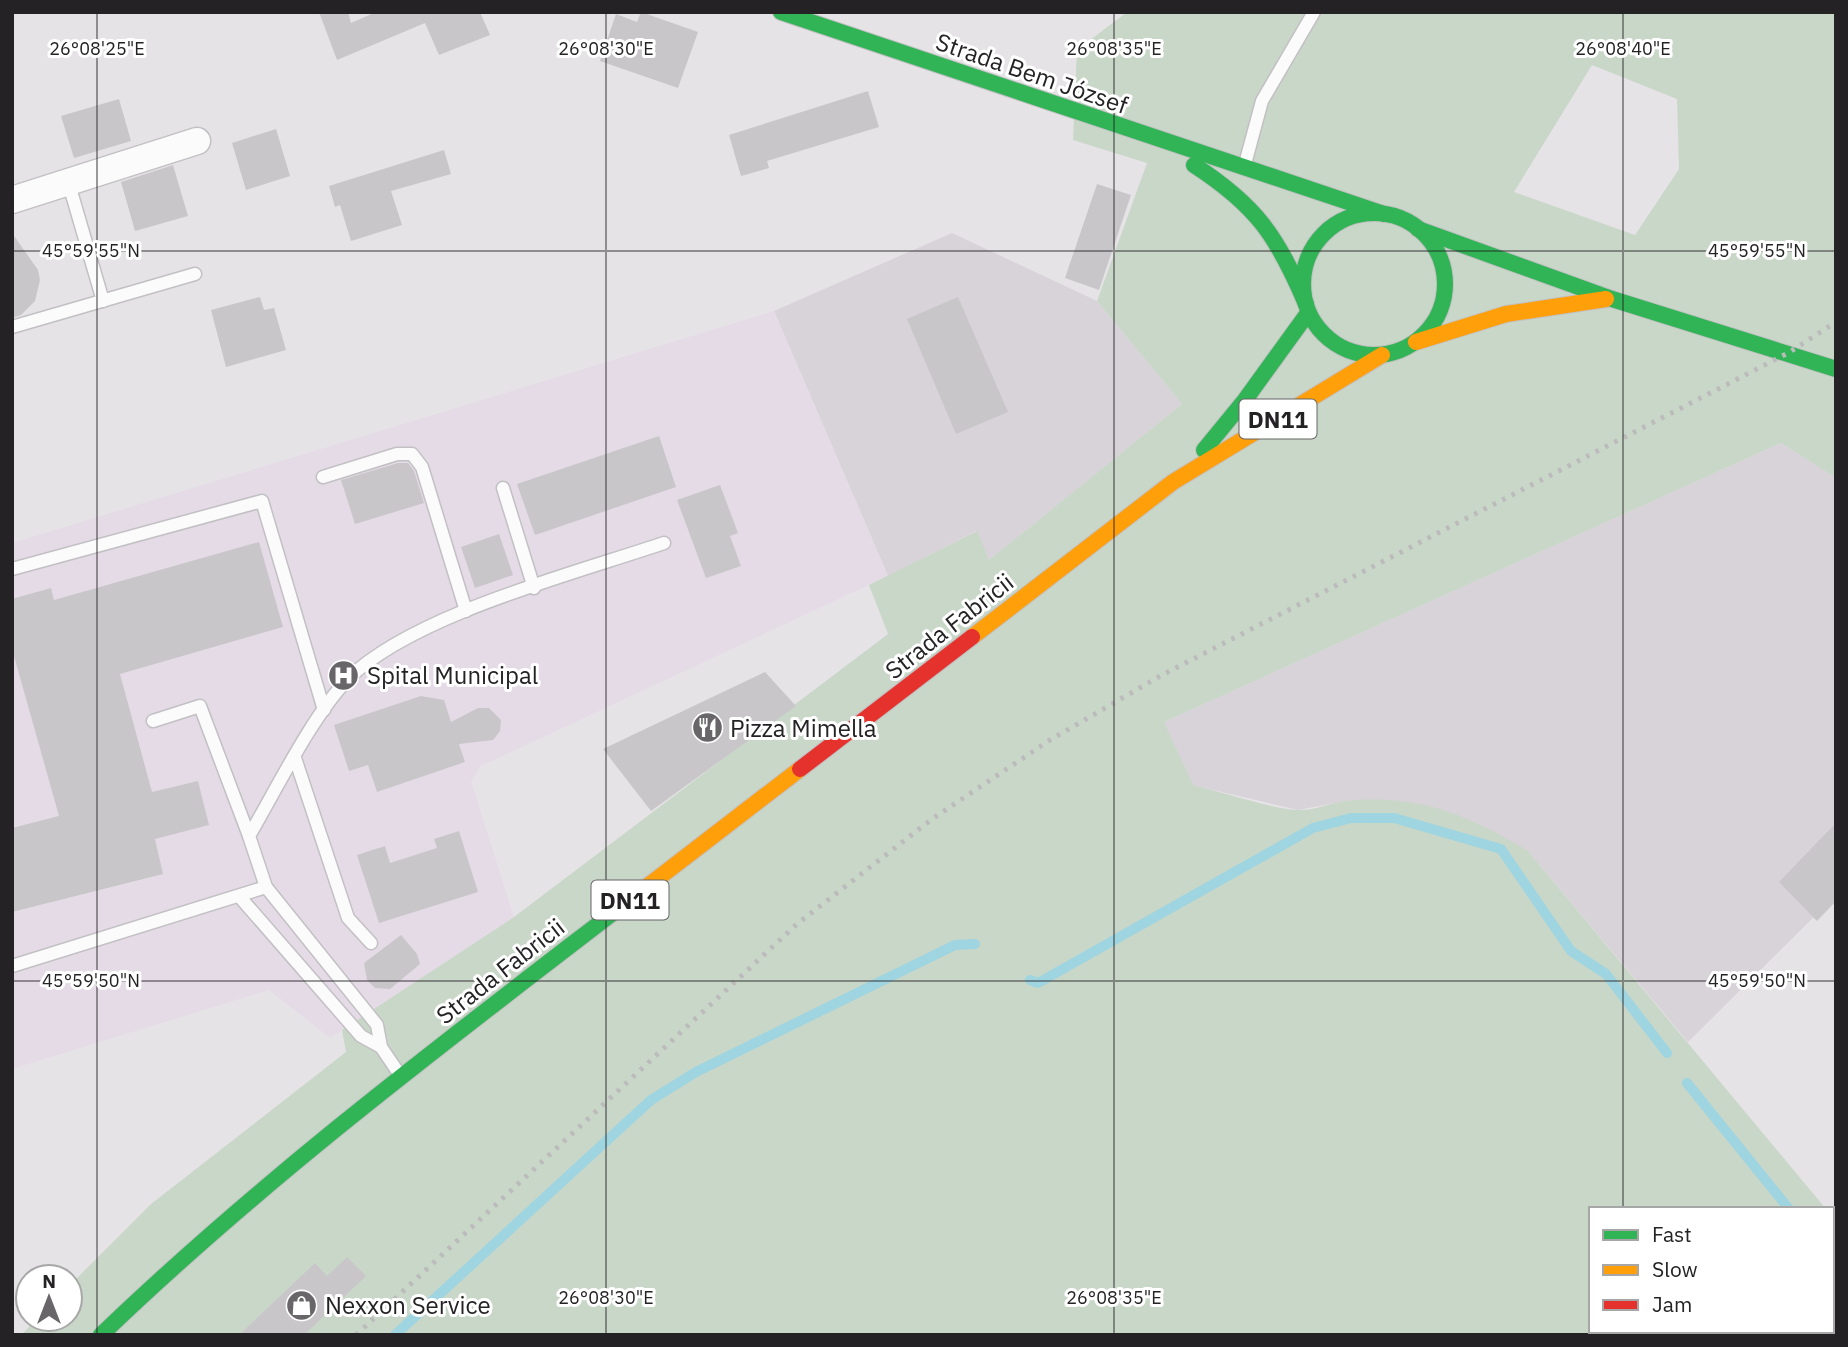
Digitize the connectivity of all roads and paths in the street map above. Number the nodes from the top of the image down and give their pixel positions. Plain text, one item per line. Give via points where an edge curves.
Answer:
1 (781, 12) edge
2 (1314, 12) edge
3 (1148, 137) junction
4 (197, 141) dead end
5 (1244, 168) junction
6 (68, 181) junction
7 (12, 200) edge
8 (1384, 214) junction
9 (1418, 229) junction
10 (195, 274) dead end
11 (1612, 299) junction
12 (103, 301) junction
13 (1307, 309) junction
14 (12, 327) edge
15 (1416, 342) junction
16 (1382, 355) junction
17 (1836, 369) edge
18 (323, 477) dead end
19 (1173, 482) junction
20 (503, 488) dead end
21 (663, 543) dead end
22 (12, 569) edge
23 (534, 587) junction
24 (466, 611) junction
25 (324, 710) junction
26 (153, 722) dead end
27 (295, 758) junction
28 (249, 836) junction
29 (266, 887) junction
30 (239, 896) junction
31 (371, 943) dead end
32 (12, 966) edge
33 (381, 1046) junction
34 (402, 1077) junction
35 (101, 1335) edge

1 - 3 main road, Strada Bem József
2 - 5 lane via 1262,101
3 - 5 main road, Strada Bem József
3 - 13 main road, Strada Bem József via 1228,186 1263,220 1280,243
4 - 6 street
5 - 8 main road, Strada Bem József
6 - 7 street
6 - 12 lane
8 - 9 main road, DN11
8 - 13 main road via 1343,220 1313,248 1305,267
9 - 11 main road, DN11
9 - 15 main road, DN11 via 1433,244 1445,286 1432,327
10 - 12 lane
11 - 15 main road, DN11 via 1506,314
11 - 17 main road, DN11
12 - 14 lane
13 - 16 main road via 1317,327 1335,343 1357,353
13 - 19 main road, Strada Fabricii / DN11 via 1235,417
15 - 16 main road, DN11
16 - 19 main road, Strada Fabricii / DN11
18 - 24 lane via 407,452 418,459
19 - 34 main road, Strada Fabricii / DN11
20 - 23 lane
21 - 23 lane
22 - 25 lane via 262,501
23 - 24 lane
24 - 25 lane via 370,661 349,678
25 - 27 lane
26 - 28 lane via 200,706
27 - 28 lane
27 - 31 lane via 348,918
28 - 29 lane
29 - 30 lane
29 - 33 lane via 377,1024
30 - 32 lane
30 - 33 lane via 361,1036
33 - 34 lane
34 - 35 main road, Strada Fabricii / DN11 via 180,1259

